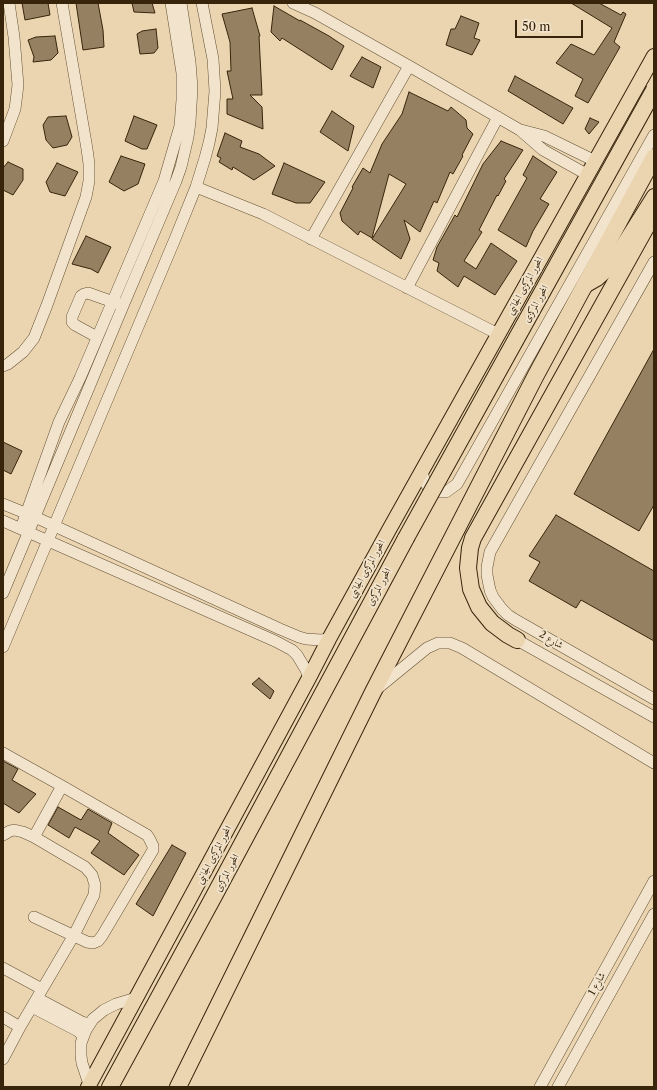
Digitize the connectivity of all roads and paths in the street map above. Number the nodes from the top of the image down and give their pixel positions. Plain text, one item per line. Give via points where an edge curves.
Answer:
1 (9, 3) edge
2 (62, 3) edge
3 (171, 3) edge
4 (181, 3) edge
5 (204, 3) edge
6 (293, 3) edge
7 (654, 56) edge
8 (409, 66) junction
9 (654, 90) edge
10 (498, 117) junction
11 (520, 130) junction
12 (654, 135) edge
13 (3, 141) edge
14 (654, 158) edge
15 (596, 161) junction
16 (588, 175) junction
17 (196, 187) junction
18 (654, 196) edge
19 (651, 218) edge
20 (311, 239) junction
21 (654, 262) edge
22 (584, 286) junction
23 (407, 288) junction
24 (118, 304) junction
25 (498, 334) junction
26 (97, 337) junction
27 (3, 366) edge
28 (421, 471) junction
29 (3, 504) edge
30 (31, 515) junction
31 (3, 520) edge
32 (54, 526) junction
33 (25, 530) junction
34 (48, 540) junction
35 (3, 593) edge
36 (280, 629) junction
37 (329, 639) junction
38 (517, 640) joint
39 (275, 641) junction
40 (3, 647) edge
41 (309, 678) junction
42 (373, 692) junction
43 (654, 699) edge
44 (654, 717) edge
45 (3, 753) edge
46 (654, 763) edge
47 (62, 786) junction
48 (5, 831) edge
49 (34, 837) junction
50 (654, 881) edge
51 (654, 914) edge
52 (34, 917) dead end
53 (74, 935) junction
54 (3, 968) edge
55 (37, 998) junction
56 (136, 998) junction
57 (3, 1017) edge
58 (89, 1024) junction
59 (20, 1027) junction
60 (83, 1036) junction
61 (3, 1059) edge
62 (89, 1085) edge
63 (110, 1087) edge
64 (178, 1087) edge
65 (540, 1087) edge
66 (558, 1087) edge

1 - 13 street via 18,85 15,109
2 - 27 street via 87,149 89,181 82,210 34,338 23,352
3 - 24 street via 182,74 180,126 164,181
4 - 24 street via 191,71 192,105 188,137 176,181
5 - 17 street via 215,91 209,143
6 - 8 street
7 - 15 main road, المحور المركزى الجانبى
8 - 10 street
8 - 20 street
9 - 63 highway, المحور المركزى, bridge via 406,538
10 - 11 street
10 - 23 street
11 - 15 street via 544,136
11 - 16 street via 543,150
12 - 28 street via 456,484 446,492 436,492 427,486
14 - 22 highway
15 - 16 main road, المحور المركزى الجانبى
16 - 25 main road, المحور المركزى الجانبى
17 - 20 street via 263,214
17 - 32 street
18 - 22 main road via 608,269
19 - 38 highway via 473,538 468,558 469,578 479,607 500,630
20 - 23 street
21 - 43 street, شارع 2 via 490,552 487,567 490,590 508,615
22 - 42 highway
23 - 25 street
24 - 26 street
24 - 26 street via 88,293 81,296 72,322
24 - 30 street
25 - 28 main road, المحور المركزى الجانبى
26 - 30 street via 59,422
28 - 37 main road, المحور المركزى الجانبى
29 - 30 street
30 - 32 street
30 - 33 street
31 - 33 street
32 - 34 street
32 - 36 street
33 - 34 street
33 - 35 street
34 - 39 street
34 - 40 street
36 - 37 street via 306,639
36 - 39 street
37 - 41 main road, المحور المركزى الجانبى
38 - 44 street, شارع 2
39 - 41 street via 297,655
41 - 56 main road, المحور المركزى الجانبى
42 - 46 street via 426,648 438,643 450,643
42 - 64 highway
45 - 47 street
47 - 49 street
47 - 53 street via 147,835 153,846 100,939 90,942
48 - 49 street via 19,831
49 - 53 street via 85,867 92,875 94,895
50 - 65 street, شارع 1
51 - 66 street, شارع 1
52 - 53 street
53 - 55 street
54 - 55 street
55 - 58 street
55 - 59 street
55 - 60 street
56 - 58 street via 104,1010
56 - 62 main road, المحور المركزى الجانبى
57 - 59 street
58 - 60 street
59 - 61 street
60 - 62 street via 81,1056

